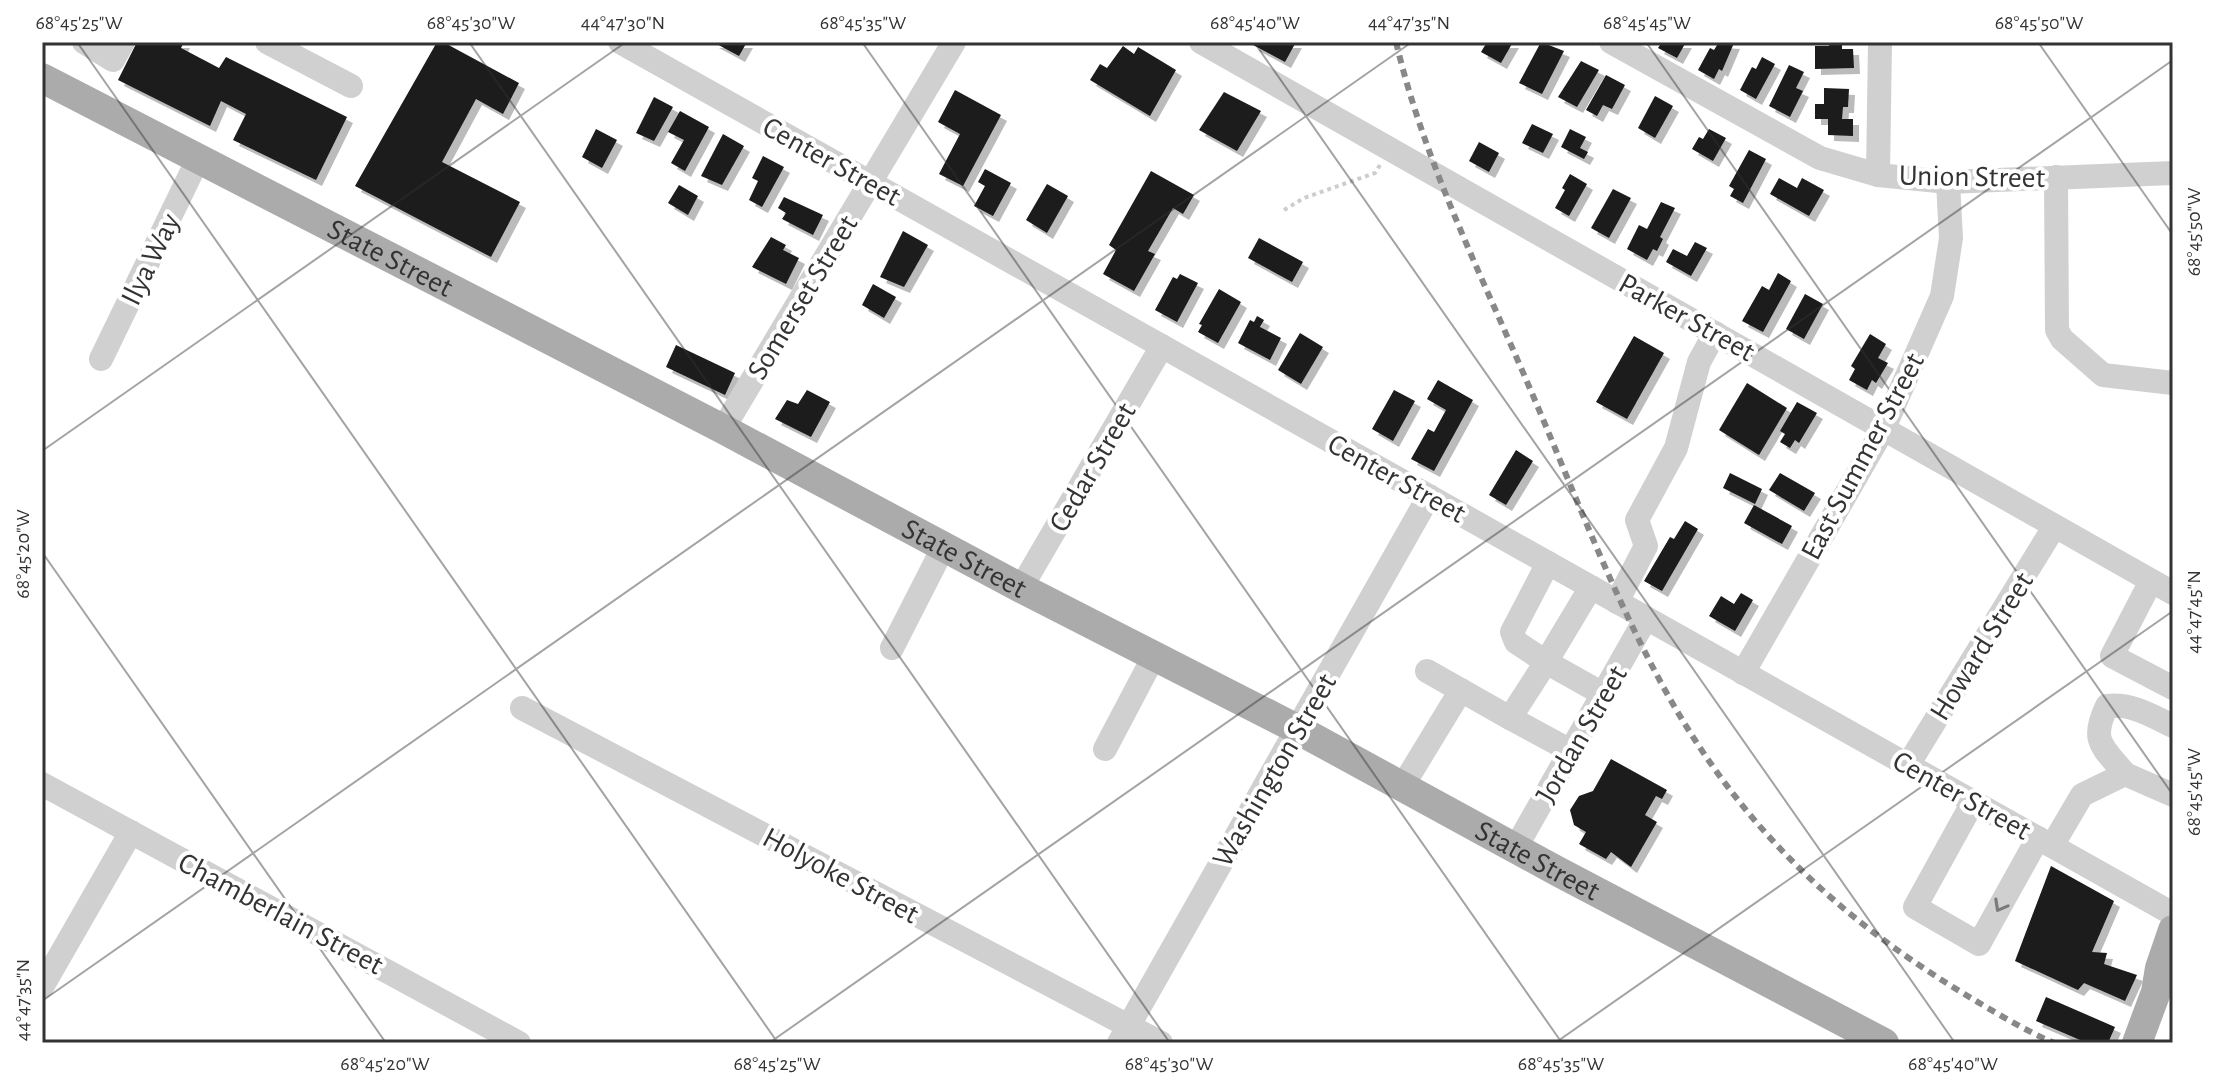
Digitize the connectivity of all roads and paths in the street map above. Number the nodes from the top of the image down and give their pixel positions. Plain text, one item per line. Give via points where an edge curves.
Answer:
1 (84, 42) edge
2 (123, 42) edge
3 (267, 42) edge
4 (620, 42) edge
5 (954, 42) edge
6 (1201, 42) edge
7 (1611, 42) edge
8 (1880, 42) edge
9 (42, 78) edge
10 (351, 86) dead end
11 (1390, 150) junction
12 (198, 159) junction
13 (2173, 173) edge
14 (1878, 175) junction
15 (2056, 177) junction
16 (870, 182) junction
17 (1948, 182) junction
18 (1284, 210) dead end
19 (1715, 333) junction
20 (1162, 346) junction
21 (101, 359) dead end
22 (2173, 383) edge
23 (1884, 428) junction
24 (723, 429) junction
25 (1429, 496) junction
26 (2054, 527) junction
27 (944, 546) junction
28 (1548, 563) junction
29 (2151, 581) junction
30 (1591, 587) junction
31 (1021, 588) junction
32 (2173, 593) edge
33 (1617, 602) junction
34 (1646, 618) junction
35 (892, 648) dead end
36 (1154, 656) junction
37 (1546, 662) junction
38 (1427, 671) dead end
39 (1743, 673) junction
40 (2173, 688) edge
41 (1461, 690) junction
42 (1603, 694) junction
43 (522, 708) dead end
44 (1510, 718) junction
45 (2173, 726) edge
46 (1297, 729) junction
47 (1105, 749) dead end
48 (1571, 751) junction
49 (1908, 765) junction
50 (2125, 774) junction
51 (42, 784) edge
52 (1402, 787) junction
53 (2173, 795) edge
54 (1973, 802) junction
55 (131, 832) junction
56 (2045, 842) junction
57 (1515, 849) junction
58 (2173, 914) edge
59 (2173, 930) edge
60 (2165, 984) edge
61 (42, 987) edge
62 (1124, 1034) edge
63 (519, 1043) edge
64 (1161, 1043) edge
65 (1884, 1043) edge
66 (2137, 1043) edge

1 - 2 street via 113,60
3 - 10 street
4 - 16 street, Center Street
5 - 16 street, Somerset Street
6 - 11 street, Parker Street
7 - 14 street, Union Street via 1820,158
8 - 14 street
9 - 12 main road, State Street
11 - 18 path via 1375,173
11 - 19 street, Parker Street
12 - 21 street, Ilya Way
12 - 24 main road, State Street
13 - 15 street, Union Street
14 - 17 street, Union Street
15 - 17 street, Union Street
15 - 22 street via 2057,330 2062,339 2103,375
16 - 20 street, Center Street
16 - 24 street, Somerset Street
17 - 23 street, East Summer Street via 1951,238 1942,296
19 - 23 street, Parker Street
19 - 33 street via 1699,362 1676,448 1637,520 1646,546
20 - 25 street, Center Street
20 - 31 street, Cedar Street
23 - 26 street, Parker Street
23 - 39 street, East Summer Street
24 - 27 main road, State Street
25 - 28 street, Center Street
25 - 46 street, Washington Street
26 - 29 street, Parker Street
26 - 49 street, Howard Street
27 - 31 main road, State Street
27 - 35 street
28 - 30 street, Center Street
28 - 37 street via 1512,632 1516,642
29 - 32 street, Parker Street
29 - 40 street via 2112,656
30 - 33 street, Center Street
30 - 37 street
31 - 36 main road, State Street
33 - 34 street, Center Street
34 - 39 street, Center Street
34 - 42 street, Jordan Street
36 - 46 main road, State Street
36 - 47 street
37 - 42 street
37 - 44 street
38 - 41 street
39 - 49 street, Center Street
41 - 44 street
41 - 52 street
42 - 48 street, Jordan Street
43 - 62 street, Holyoke Street
44 - 48 street
45 - 50 street via 2136,708 2107,706 2097,726 2101,744
46 - 52 main road, State Street
46 - 62 street, Washington Street
48 - 57 street, Jordan Street
49 - 54 street, Center Street
50 - 53 street
50 - 56 street via 2082,795
51 - 55 street, Chamberlain Street
52 - 57 main road, State Street
54 - 56 street, Center Street
56 -> 54 street via 1979,944 1915,907
55 - 61 street
55 - 63 street, Chamberlain Street
56 - 58 street, Center Street
57 - 65 main road, State Street
59 - 60 main road via 2160,968
60 - 66 main road
62 - 64 street, Holyoke Street

